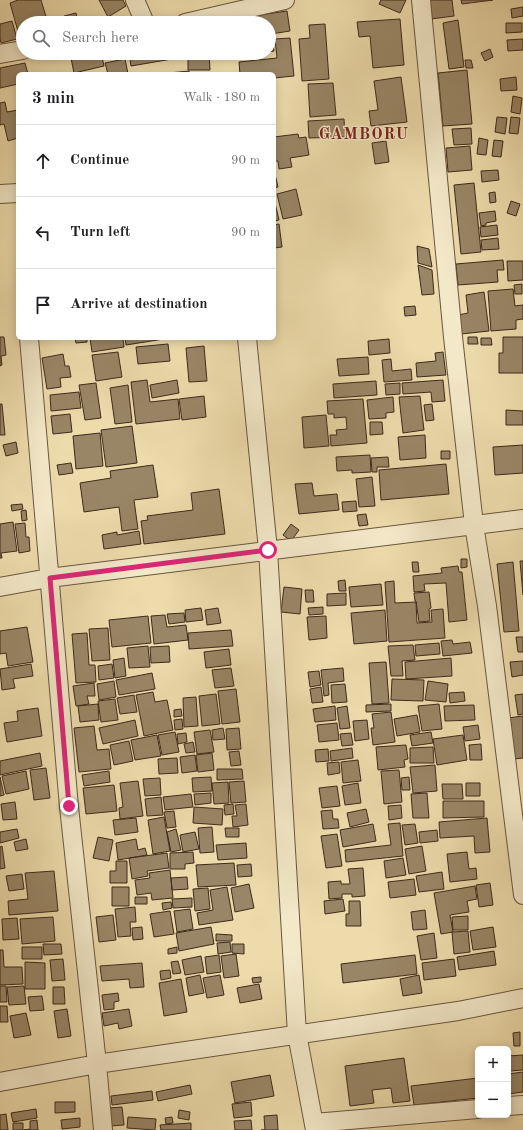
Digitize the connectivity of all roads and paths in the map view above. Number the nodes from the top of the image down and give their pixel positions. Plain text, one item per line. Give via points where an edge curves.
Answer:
1 (134, 0) edge
2 (285, 0) edge
3 (421, 0) edge
4 (142, 16) edge
5 (215, 16) edge
6 (16, 51) edge
7 (0, 54) edge
8 (29, 340) edge
9 (247, 340) edge
10 (523, 519) edge
11 (474, 525) junction
12 (268, 550) junction
13 (50, 578) junction
14 (0, 587) edge
15 (523, 895) edge
16 (523, 998) edge
17 (297, 1034) junction
18 (97, 1064) junction
19 (0, 1082) edge
20 (523, 1105) edge
21 (511, 1106) edge
22 (475, 1109) edge
23 (314, 1127) edge
24 (103, 1130) edge

1 - 4 street
2 - 5 street
3 - 11 street
6 - 7 street
8 - 13 street
9 - 12 street
10 - 11 street
11 - 12 street
11 - 15 street via 487,606
12 - 13 street
12 - 17 street
13 - 14 street
13 - 18 street via 69,806
16 - 17 street via 458,1011
17 - 18 street
17 - 23 street
18 - 19 street
18 - 24 street
20 - 21 street
22 - 23 street

